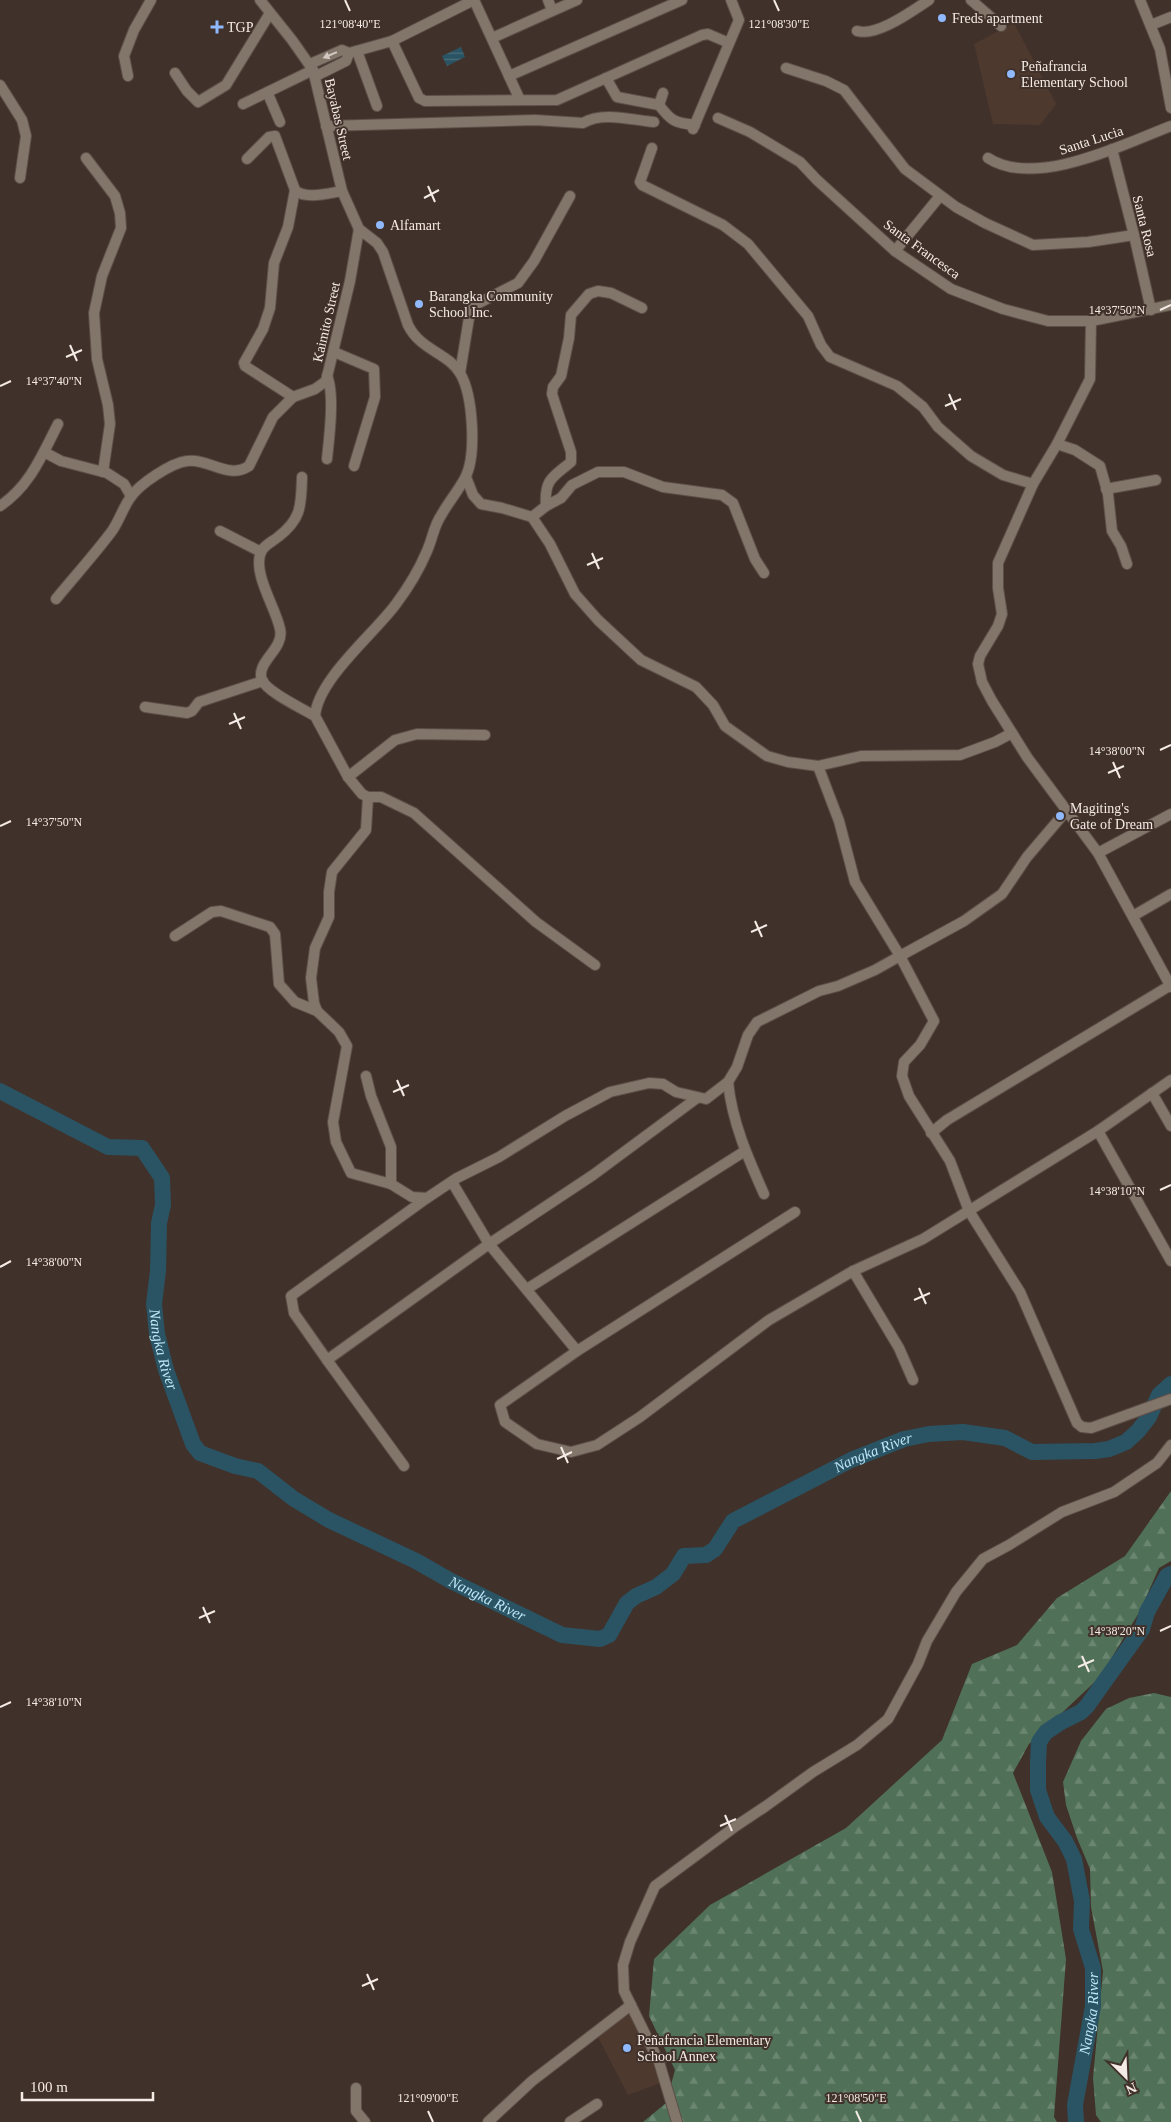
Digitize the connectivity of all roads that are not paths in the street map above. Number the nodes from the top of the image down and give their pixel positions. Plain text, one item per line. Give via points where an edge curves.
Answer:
1 (151, 0) edge
2 (260, 0) edge
3 (474, 0) edge
4 (548, 0) edge
5 (577, 0) edge
6 (682, 0) edge
7 (731, 0) edge
8 (929, 0) edge
9 (971, 0) edge
10 (1140, 0) edge
11 (552, 10) junction
12 (270, 13) junction
13 (1171, 18) edge
14 (1151, 25) junction
15 (1001, 26) dead end
16 (857, 31) dead end
17 (492, 38) junction
18 (392, 41) junction
19 (729, 43) junction
20 (353, 52) junction
21 (786, 68) dead end
22 (313, 70) junction
23 (175, 73) dead end
24 (128, 76) dead end
25 (509, 76) junction
26 (606, 78) junction
27 (0, 85) edge
28 (664, 93) dead end
29 (268, 94) junction
30 (520, 100) junction
31 (243, 104) dead end
32 (659, 105) junction
33 (377, 106) dead end
34 (1171, 108) edge
35 (718, 118) dead end
36 (280, 122) dead end
37 (654, 122) dead end
38 (326, 126) junction
39 (1171, 126) edge
40 (652, 148) dead end
41 (1112, 149) junction
42 (86, 158) dead end
43 (988, 158) dead end
44 (247, 159) dead end
45 (20, 178) dead end
46 (295, 190) junction
47 (342, 191) junction
48 (570, 196) dead end
49 (940, 196) junction
50 (359, 229) junction
51 (1134, 235) junction
52 (895, 250) junction
53 (1171, 305) edge
54 (642, 308) dead end
55 (1150, 310) junction
56 (1091, 322) junction
57 (334, 352) junction
58 (460, 373) junction
59 (327, 376) junction
60 (293, 397) junction
61 (58, 424) dead end
62 (1057, 444) junction
63 (44, 452) junction
64 (327, 459) dead end
65 (354, 466) dead end
66 (103, 472) junction
67 (302, 477) dead end
68 (466, 477) junction
69 (1156, 480) dead end
70 (1033, 484) junction
71 (1106, 489) junction
72 (131, 496) junction
73 (0, 506) edge
74 (546, 506) junction
75 (532, 517) junction
76 (220, 531) dead end
77 (261, 552) junction
78 (1127, 564) dead end
79 (764, 573) dead end
80 (56, 599) dead end
81 (262, 681) junction
82 (145, 706) dead end
83 (315, 716) junction
84 (1012, 733) junction
85 (485, 735) dead end
86 (818, 766) junction
87 (348, 777) junction
88 (368, 797) junction
89 (1067, 810) junction
90 (1171, 814) edge
91 (1098, 853) junction
92 (1171, 894) edge
93 (1133, 916) junction
94 (175, 936) dead end
95 (900, 956) junction
96 (595, 965) dead end
97 (1171, 986) edge
98 (317, 1011) junction
99 (366, 1076) dead end
100 (1171, 1080) edge
101 (728, 1082) junction
102 (1152, 1093) junction
103 (697, 1098) junction
104 (1171, 1126) edge
105 (1098, 1131) junction
106 (930, 1133) junction
107 (745, 1151) junction
108 (452, 1182) junction
109 (391, 1184) junction
110 (764, 1194) dead end
111 (428, 1198) junction
112 (969, 1211) junction
113 (795, 1212) dead end
114 (489, 1244) junction
115 (1171, 1262) edge
116 (853, 1271) junction
117 (527, 1289) junction
118 (576, 1351) junction
119 (327, 1360) junction
120 (913, 1380) dead end
121 (1171, 1399) edge
122 (1171, 1444) edge
123 (404, 1466) dead end
124 (631, 2005) junction
125 (356, 2088) dead end
126 (596, 2104) dead end
127 (492, 2121) edge
128 (365, 2122) edge
129 (570, 2122) edge
130 (677, 2122) edge

1 - 24 street via 124,56
2 - 12 street, Bayabas Street
3 - 17 street
3 - 18 street
4 - 11 street
5 - 11 street
6 - 25 street
7 - 19 street via 739,20
8 - 16 street via 878,29
9 - 15 street
10 - 14 street
11 - 17 street
12 - 22 street, Bayabas Street
12 - 23 street via 226,85 198,102
13 - 14 street
14 - 34 street via 1160,49
17 - 25 street
18 - 20 street
18 - 30 street via 419,98 424,101
19 - 26 street via 708,34 702,35
19 - 32 street via 694,127 670,120
20 - 22 street via 342,50
20 - 33 street
21 - 49 street via 844,90 905,169
22 - 29 street
22 - 38 street, Bayabas Street
25 - 30 street
26 - 30 street via 557,100
26 - 32 street via 617,97
27 - 45 street via 22,120 26,136
28 - 32 street
29 - 31 street
29 - 36 street
35 - 52 street, Santa Francesca via 750,132 800,162
37 - 38 street via 600,117 589,118 583,123 535,120
38 - 47 street, Bayabas Street
39 - 41 street, Santa Lucia
40 - 70 street via 640,182 642,186 723,226 748,244 808,316 830,357 897,386 923,407 938,427 971,456 1003,475
41 - 43 street, Santa Lucia via 1050,168 1002,166
41 - 51 street, Santa Rosa
42 - 66 street via 115,196 121,228 102,276 94,313 97,359 110,424
44 - 46 street via 269,137 275,136
46 - 47 street via 306,195
46 - 60 street via 288,227 274,263 270,308 263,329 244,363
47 - 50 street, Bayabas Street
48 - 58 street via 518,283 473,306 468,318
49 - 51 street via 1033,245
49 - 52 street
50 - 57 street, Kaimito Street
50 - 58 street via 377,242 383,252 412,334
51 - 55 street, Santa Rosa
52 - 56 street, Santa Francesca via 951,289 1003,309 1048,321
53 - 55 street, Santa Francesca
54 - 74 street via 611,293 598,292 589,294 571,315 561,376 552,394 572,452 571,462 553,475 547,484
55 - 56 street, Santa Francesca
56 - 62 street via 1090,379
57 - 59 street, Kaimito Street
57 - 65 street via 374,369 375,397
58 - 68 street via 468,395 471,431
59 - 60 street, Kaimito Street via 326,382 316,389
59 - 64 street via 330,385
60 - 72 street, Kaimito Street via 272,417 249,466 232,472 202,462 187,461 173,465
61 - 63 street
62 - 70 street
62 - 71 street via 1075,450 1100,466
63 - 66 street via 61,461
63 - 73 street via 15,496
66 - 72 street via 124,484
67 - 77 street via 301,505 296,520
68 - 75 street via 473,495 481,504
68 - 83 street via 440,516 414,577 396,604 340,668 319,702
69 - 71 street
70 - 84 street via 998,563 1002,614 978,664 982,682
71 - 78 street via 1112,531
72 - 80 street via 113,530
74 - 75 street
74 - 79 street via 561,498 572,485 598,472 624,472 663,487 722,494 732,503
75 - 86 street via 550,544 575,594 641,660 696,687 714,705 725,726 767,756
76 - 77 street
77 - 81 street via 264,585 281,630 277,647 261,668
81 - 82 street via 199,702 187,714
81 - 83 street
83 - 87 street
84 - 86 street via 960,755 861,756
84 - 89 street
85 - 87 street via 417,734 395,740
86 - 95 street via 839,821 855,882
87 - 88 street
88 - 96 street via 380,797 414,813 536,922
88 - 98 street via 366,830 332,872 329,917 315,948 311,978
89 - 91 street
89 - 95 street via 1027,857 1002,894 964,921
90 - 91 street
91 - 93 street
92 - 93 street
93 - 97 street
94 - 98 street via 212,912 221,911 270,927 275,934 279,984 295,1002
95 - 101 street via 757,1022
95 - 106 street via 934,1021 920,1045 904,1062 902,1076 909,1096
97 - 106 street
98 - 109 street via 339,1032 347,1046 333,1122 336,1142 351,1173
99 - 109 street via 391,1147
100 - 102 street
101 - 103 street via 706,1099
101 - 107 street via 735,1121
102 - 104 street
102 - 105 street
103 - 108 street via 663,1084 649,1083 610,1092
103 - 114 street
105 - 112 street
105 - 115 street
106 - 112 street via 950,1161
107 - 110 street
107 - 117 street
108 - 111 street
108 - 114 street
109 - 111 street via 412,1197
111 - 119 street via 291,1296 294,1314
112 - 116 street via 923,1239
112 - 121 street via 1020,1292 1077,1423 1091,1428
113 - 118 street
114 - 117 street
114 - 119 street
116 - 118 street via 770,1320 597,1445 571,1452 537,1444 505,1422 500,1405
116 - 120 street via 899,1348
117 - 118 street
119 - 123 street
122 - 124 street via 1158,1463 1114,1492 1062,1512 983,1559 956,1592 927,1641 888,1720 858,1745 813,1772 655,1886 623,1964 624,1991
124 - 127 street via 532,2081
124 - 130 street via 659,2062
125 - 128 street via 356,2111
126 - 129 street

